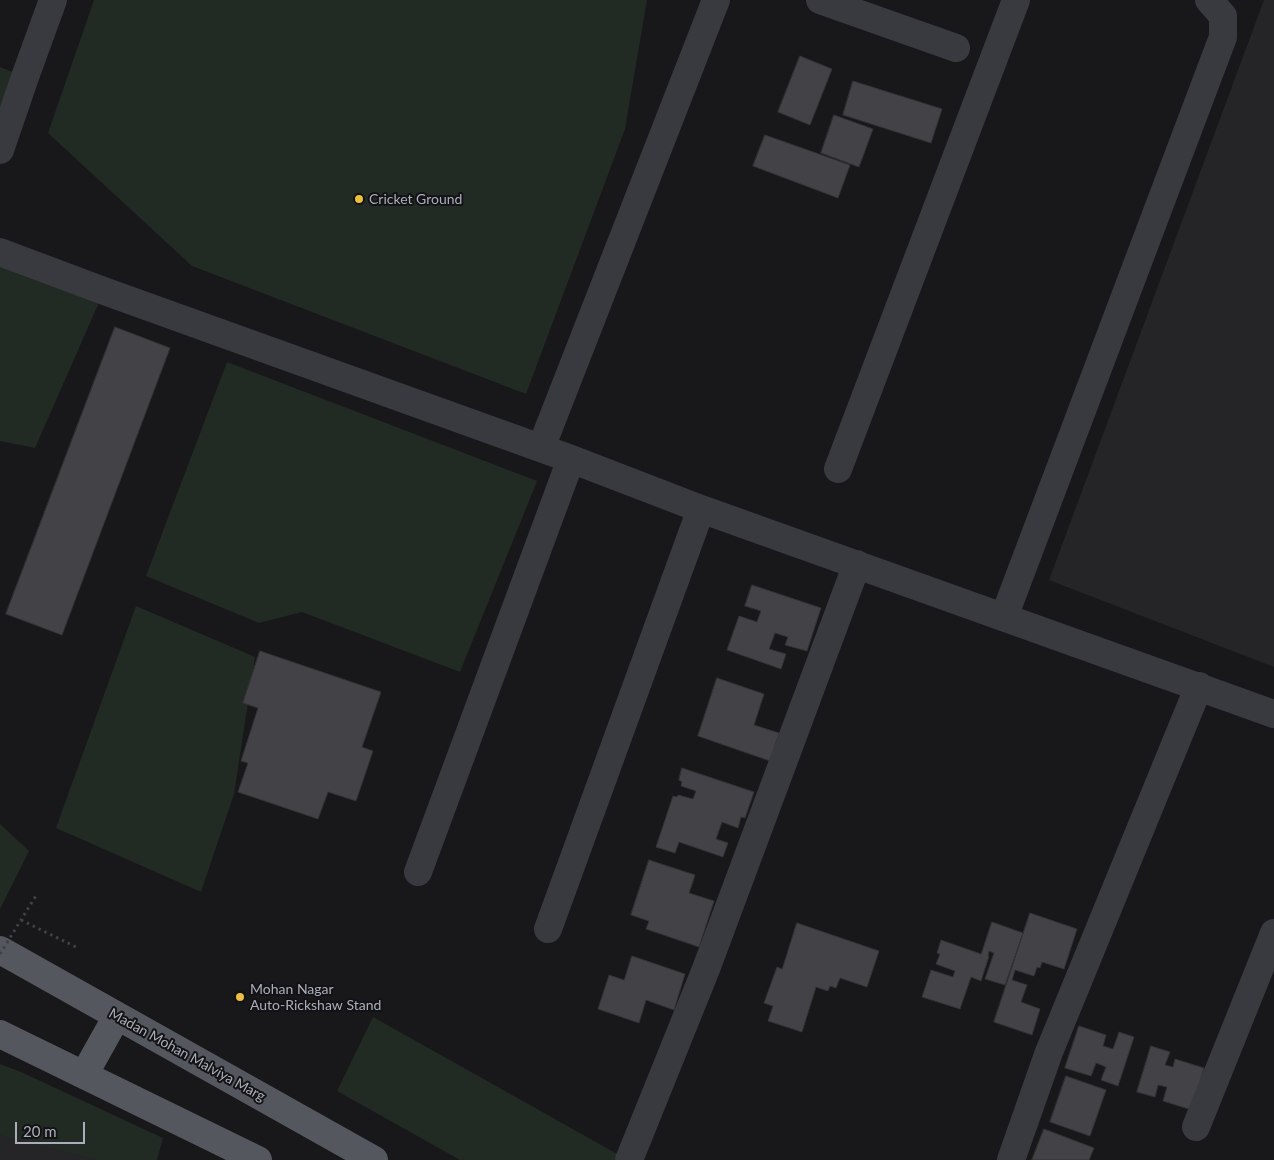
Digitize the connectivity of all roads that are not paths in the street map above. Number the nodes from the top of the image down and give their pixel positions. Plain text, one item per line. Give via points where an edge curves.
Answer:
1 (53, 0) edge
2 (716, 0) edge
3 (820, 0) edge
4 (1016, 0) edge
5 (1210, 0) edge
6 (956, 48) dead end
7 (0, 150) edge
8 (0, 252) edge
9 (541, 448) junction
10 (571, 459) junction
11 (838, 468) dead end
12 (701, 509) junction
13 (856, 564) junction
14 (1004, 617) junction
15 (1198, 686) junction
16 (1274, 714) edge
17 (418, 872) dead end
18 (548, 928) dead end
19 (1274, 933) edge
20 (0, 952) edge
21 (117, 1016) junction
22 (0, 1034) edge
23 (84, 1075) junction
24 (1196, 1127) dead end
25 (258, 1160) edge
26 (374, 1160) edge
27 (629, 1160) edge
28 (1012, 1160) edge

1 - 7 lane
2 - 9 lane
3 - 6 lane
4 - 11 lane
5 - 14 lane via 1223,16 1223,37
8 - 9 lane
9 - 10 lane
10 - 12 lane
10 - 17 lane
12 - 13 lane
12 - 18 lane
13 - 14 lane
13 - 27 lane via 706,969
14 - 15 lane
15 - 16 lane
15 - 28 lane via 1049,1052
19 - 24 lane
20 - 21 main road, Madan Mohan Malviya Marg
21 - 23 main road
21 - 26 main road, Madan Mohan Malviya Marg
22 - 23 main road
23 - 25 main road

